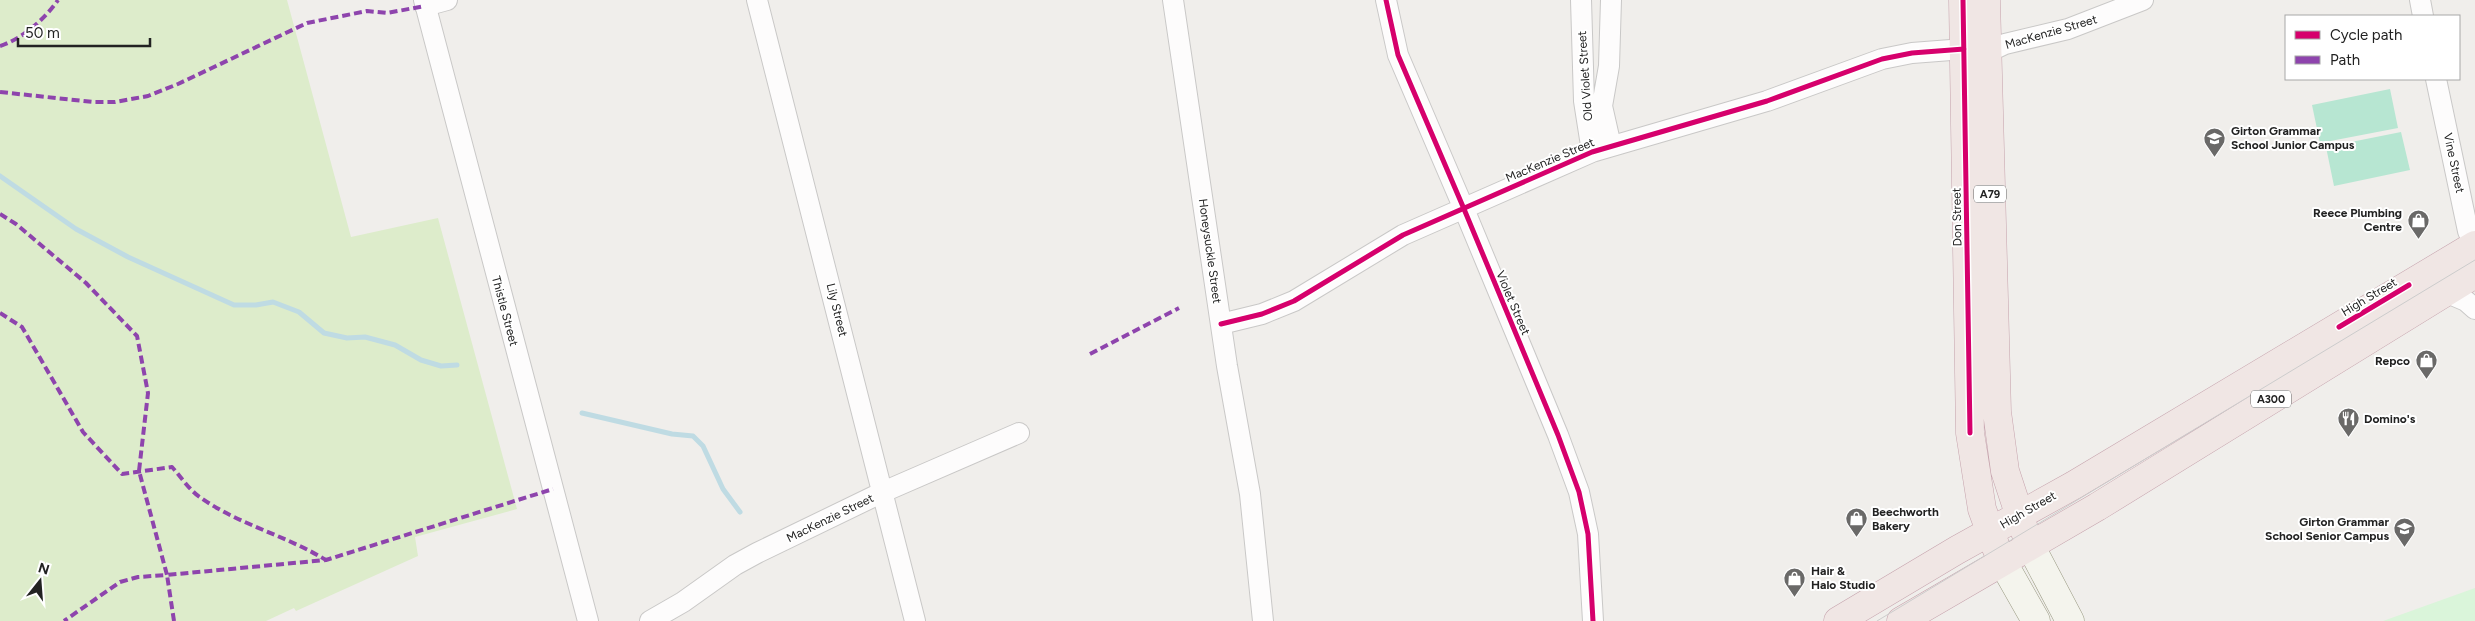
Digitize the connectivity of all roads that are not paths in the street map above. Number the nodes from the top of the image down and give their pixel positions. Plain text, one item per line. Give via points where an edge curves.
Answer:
1 (447, 0) edge
2 (758, 0) edge
3 (1173, 0) edge
4 (1386, 0) edge
5 (1581, 0) edge
6 (1611, 0) edge
7 (1963, 0) edge
8 (1986, 0) edge
9 (2143, 0) edge
10 (2420, 0) edge
11 (424, 3) edge
12 (2423, 15) edge
13 (1980, 47) junction
14 (2436, 80) edge
15 (1977, 113) junction
16 (1601, 149) junction
17 (1464, 209) junction
18 (2475, 246) edge
19 (2475, 274) edge
20 (2445, 292) junction
21 (2475, 309) edge
22 (1221, 324) junction
23 (1019, 433) dead end
24 (883, 492) junction
25 (2019, 516) junction
26 (1990, 532) junction
27 (2030, 544) junction
28 (2002, 561) junction
29 (588, 621) edge
30 (650, 621) edge
31 (915, 621) edge
32 (1264, 621) edge
33 (1593, 621) edge
34 (1838, 621) edge
35 (1900, 621) edge
36 (2036, 621) edge
37 (2070, 621) edge

1 - 11 street
2 - 24 street, Lily Street
3 - 22 street, Honeysuckle Street
4 - 17 street, Violet Street via 1398,55
5 - 16 street, Old Violet Street via 1584,101
6 - 16 street, Old Violet Street
7 - 13 highway, Don Street / A79
8 - 13 highway, Don Street / A79
9 - 13 street, MacKenzie Street via 2068,29
10 - 12 street
11 - 29 street, Thistle Street
13 - 15 highway, Don Street / A79
13 - 16 street, MacKenzie Street via 1882,59 1766,101
14 - 18 street, Vine Street via 2468,231
15 - 25 highway, Don Street / A79 via 1997,412 2002,454
15 - 26 highway, Don Street / A79 via 1970,433 1982,509
16 - 17 street, MacKenzie Street
17 - 22 street, MacKenzie Street via 1378,249 1294,301 1262,314
17 - 33 street, Violet Street via 1579,492 1588,534
18 - 25 highway, High Street / A300
19 - 20 highway, A300
20 - 21 street via 2466,301
20 - 27 highway, A300 via 2097,507
22 - 32 street, Honeysuckle Street via 1250,494
23 - 24 street, MacKenzie Street
24 - 30 street, MacKenzie Street via 735,565
24 - 31 street, Lily Street
25 - 26 highway, High Street / A300
25 - 27 highway, A79
26 - 28 highway, A79
26 - 34 highway, High Street
27 - 28 highway
27 - 37 main road
28 - 35 highway
28 - 36 main road

